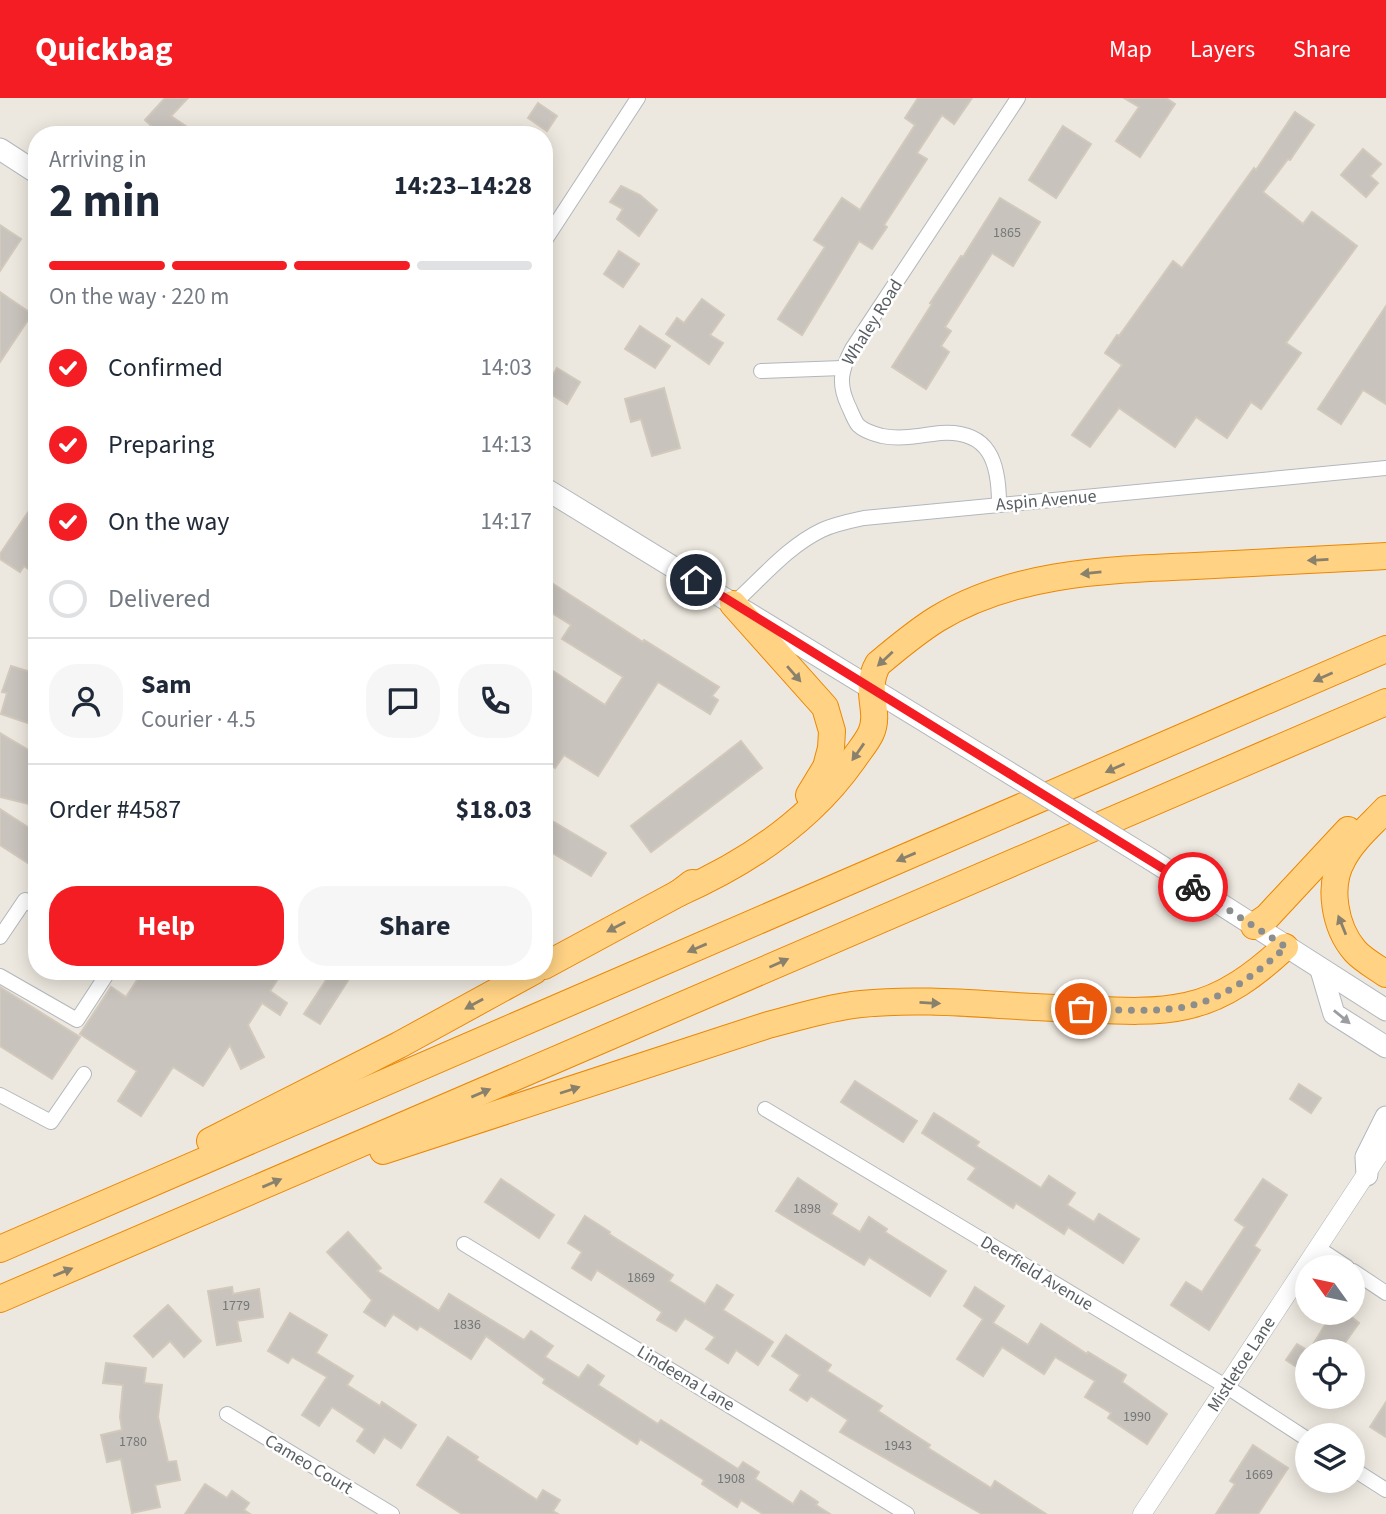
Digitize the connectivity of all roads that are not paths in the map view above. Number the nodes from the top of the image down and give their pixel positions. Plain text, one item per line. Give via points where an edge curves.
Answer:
1 (638, 98) edge
2 (1018, 98) edge
3 (0, 149) edge
4 (28, 167) edge
5 (553, 228) edge
6 (842, 368) junction
7 (761, 371) dead end
8 (1386, 468) edge
9 (553, 494) edge
10 (999, 504) junction
11 (1386, 556) edge
12 (733, 604) junction
13 (1386, 649) edge
14 (870, 688) junction
15 (1386, 702) edge
16 (1386, 800) edge
17 (1386, 809) edge
18 (679, 893) junction
19 (28, 902) edge
20 (1254, 926) junction
21 (0, 937) edge
22 (1286, 947) junction
23 (553, 961) edge
24 (1321, 970) junction
25 (1386, 974) edge
26 (0, 976) edge
27 (103, 980) edge
28 (518, 980) edge
29 (1386, 1010) edge
30 (1386, 1047) edge
31 (84, 1074) dead end
32 (0, 1095) edge
33 (765, 1109) dead end
34 (1386, 1117) edge
35 (1386, 1144) edge
36 (316, 1164) junction
37 (1367, 1175) junction
38 (142, 1188) junction
39 (464, 1244) dead end
40 (1318, 1248) junction
41 (0, 1249) edge
42 (1329, 1255) edge
43 (1365, 1279) edge
44 (1386, 1293) edge
45 (0, 1299) edge
46 (1227, 1387) junction
47 (227, 1414) dead end
48 (1295, 1431) edge
49 (1365, 1477) edge
50 (1386, 1490) edge
51 (392, 1514) edge
52 (907, 1514) edge
53 (1142, 1514) edge

1 - 5 street
2 - 6 street, Whaley Road
3 - 4 main road
6 - 7 street
6 - 10 street, Whaley Road via 844,396 858,425 867,431 898,439 953,433 980,442 996,465
8 - 10 street, Aspin Avenue
9 - 12 main road
10 - 12 street, Aspin Avenue via 864,518 824,529 798,545
11 -> 14 highway via 1116,570 1042,579 998,591 938,618 878,664
12 - 14 main road
12 -> 18 highway via 825,707 831,748 819,782 792,811
13 -> 38 highway
14 -> 18 highway via 872,731 827,792 767,845 720,875
14 - 20 main road, bridge
36 -> 15 highway
16 - 20 highway via 1366,813
25 -> 17 highway via 1356,953 1334,898 1342,859
18 -> 23 highway
19 - 21 street via 25,900
20 - 22 main road
22 - 24 main road
36 -> 22 highway via 385,1151 826,1010 862,1003 919,1002 1136,1010 1185,1007 1244,981
24 - 29 main road
24 -> 30 main road via 1334,1014
26 - 27 street via 77,1020
28 -> 38 highway via 180,1156
31 - 32 street via 51,1122
33 - 46 street, Deerfield Avenue
34 - 37 main road via 1366,1157
35 - 37 street, Mistletoe Lane
45 -> 36 highway
37 - 40 street, Mistletoe Lane
38 - 41 highway
39 - 52 street, Lindeena Lane
40 - 42 street
40 - 46 street, Mistletoe Lane
43 - 44 street
46 - 48 street, Deerfield Avenue
46 - 53 street, Mistletoe Lane
47 - 51 street, Cameo Court
49 - 50 street

